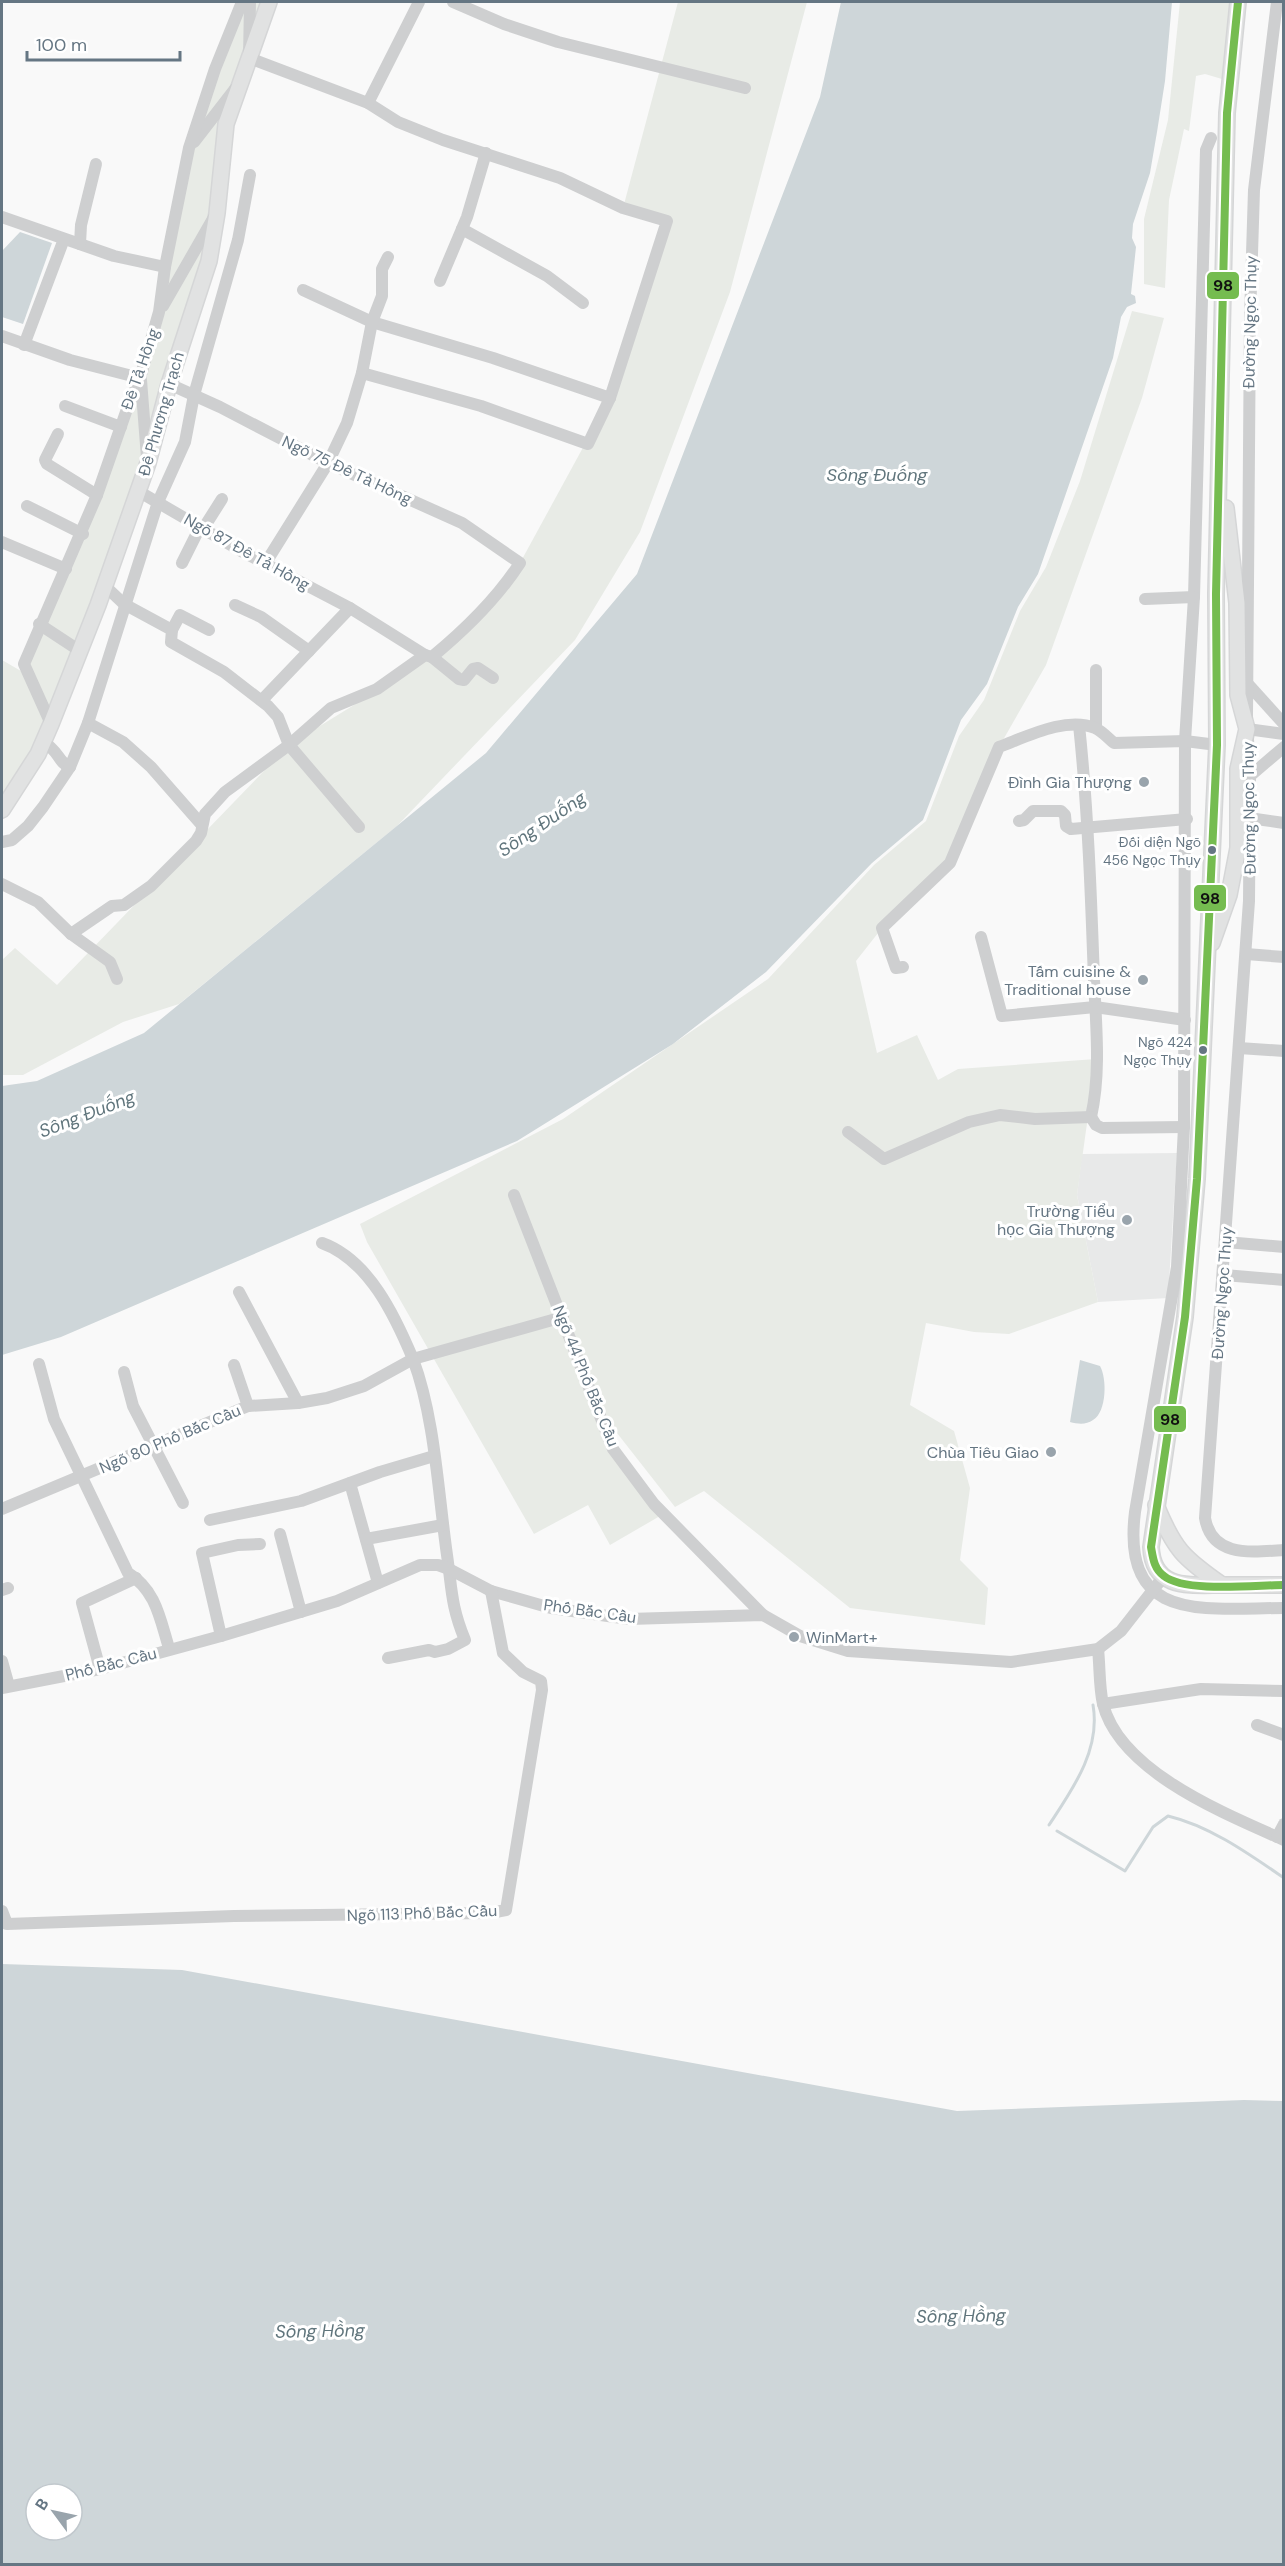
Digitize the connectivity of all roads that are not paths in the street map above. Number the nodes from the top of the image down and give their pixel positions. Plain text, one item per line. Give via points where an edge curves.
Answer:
1 (242, 2) edge
2 (250, 2) edge
3 (269, 2) edge
4 (419, 2) edge
5 (453, 2) edge
6 (1238, 2) edge
7 (1277, 2) edge
8 (1279, 24) edge
9 (249, 58) junction
10 (243, 79) junction
11 (745, 88) dead end
12 (368, 103) junction
13 (1211, 138) dead end
14 (189, 148) junction
15 (486, 153) junction
16 (96, 164) dead end
17 (250, 175) dead end
18 (217, 213) junction
19 (2, 218) edge
20 (462, 229) junction
21 (64, 239) junction
22 (80, 243) junction
23 (388, 257) dead end
24 (165, 267) junction
25 (440, 281) dead end
26 (303, 290) dead end
27 (583, 303) dead end
28 (159, 312) junction
29 (372, 322) junction
30 (2, 336) edge
31 (24, 345) junction
32 (362, 373) junction
33 (140, 378) junction
34 (169, 384) junction
35 (194, 395) junction
36 (610, 399) junction
37 (65, 406) dead end
38 (121, 427) junction
39 (58, 435) dead end
40 (148, 463) junction
41 (328, 463) junction
42 (1221, 465) junction
43 (138, 491) junction
44 (97, 495) junction
45 (222, 499) dead end
46 (158, 502) junction
47 (27, 506) dead end
48 (201, 528) junction
49 (82, 533) junction
50 (2, 542) edge
51 (182, 563) dead end
52 (265, 564) junction
53 (66, 568) junction
54 (105, 586) junction
55 (1194, 597) junction
56 (1145, 599) dead end
57 (124, 604) junction
58 (235, 605) dead end
59 (353, 610) junction
60 (39, 624) junction
61 (172, 630) junction
62 (209, 630) dead end
63 (80, 651) junction
64 (309, 651) junction
65 (428, 656) junction
66 (1096, 670) dead end
67 (493, 678) dead end
68 (1247, 683) junction
69 (262, 700) junction
70 (88, 723) junction
71 (51, 724) junction
72 (1078, 724) junction
73 (1284, 724) edge
74 (1096, 728) junction
75 (1247, 729) junction
76 (1284, 734) edge
77 (1185, 741) junction
78 (43, 742) junction
79 (289, 745) junction
80 (1217, 746) junction
81 (1284, 747) edge
82 (70, 767) junction
83 (1250, 776) junction
84 (2, 810) edge
85 (1249, 818) junction
86 (1187, 819) junction
87 (1019, 821) dead end
88 (1284, 823) edge
89 (201, 824) junction
90 (358, 827) dead end
91 (1089, 828) junction
92 (2, 842) edge
93 (2, 884) edge
94 (71, 934) junction
95 (981, 937) dead end
96 (1209, 951) junction
97 (1246, 954) junction
98 (1284, 957) edge
99 (903, 967) dead end
100 (117, 979) dead end
101 (1095, 1006) junction
102 (1185, 1020) junction
103 (1239, 1048) junction
104 (1284, 1051) edge
105 (1091, 1117) junction
106 (1184, 1127) junction
107 (848, 1132) dead end
108 (514, 1195) dead end
109 (1226, 1242) junction
110 (322, 1243) dead end
111 (1284, 1247) edge
112 (1224, 1275) junction
113 (1284, 1280) edge
114 (239, 1292) dead end
115 (563, 1317) junction
116 (413, 1359) junction
117 (39, 1364) dead end
118 (234, 1365) dead end
119 (124, 1372) dead end
120 (298, 1403) junction
121 (248, 1406) junction
122 (154, 1446) junction
123 (434, 1456) junction
124 (83, 1476) junction
125 (350, 1484) junction
126 (183, 1503) dead end
127 (1156, 1505) junction
128 (2, 1509) edge
129 (210, 1520) dead end
130 (443, 1525) junction
131 (280, 1534) dead end
132 (366, 1539) junction
133 (260, 1544) dead end
134 (1284, 1550) edge
135 (449, 1569) junction
136 (1164, 1576) junction
137 (136, 1578) junction
138 (378, 1583) junction
139 (1222, 1585) junction
140 (1284, 1585) edge
141 (1151, 1590) junction
142 (491, 1591) junction
143 (1284, 1608) edge
144 (301, 1612) junction
145 (763, 1616) junction
146 (221, 1636) junction
147 (169, 1648) junction
148 (1098, 1649) junction
149 (388, 1658) dead end
150 (2, 1661) edge
151 (100, 1669) junction
152 (5, 1687) edge
153 (1284, 1691) edge
154 (1103, 1704) junction
155 (1257, 1725) dead end
156 (1284, 1735) edge
157 (1284, 1824) edge
158 (1280, 1838) edge
159 (2, 1911) edge

1 - 14 street, Đê Tả Hồng
2 - 9 street
3 - 9 main road, Đê Phương Trạch
4 - 12 street
5 - 11 street via 558,42
6 - 42 main road, Đường Ngọc Thụy via 1227,113
7 - 8 street, Đường Ngọc Thụy
8 - 68 street, Đường Ngọc Thụy via 1254,190
9 - 10 main road, Đê Phương Trạch
9 - 12 street
10 - 14 street
10 - 18 main road, Đê Phương Trạch via 226,124
12 - 15 street via 398,122
13 - 55 street via 1206,150
14 - 24 street, Đê Tả Hồng
15 - 20 street
15 - 36 street via 560,178 623,208 667,221
16 - 22 street
17 - 35 street via 238,240
18 - 28 street
18 - 34 main road, Đê Phương Trạch via 209,261
19 - 21 street
20 - 25 street
20 - 27 street via 548,276
21 - 22 street
21 - 31 street
22 - 24 street via 114,256
23 - 29 street via 381,277 382,296
24 - 28 street, Đê Tả Hồng
26 - 29 street
28 - 33 street, Đê Tả Hồng
29 - 32 street
29 - 36 street
30 - 31 street
31 - 33 street
32 - 36 street via 481,406 588,444
32 - 41 street via 347,423
33 - 38 street, Đê Tả Hồng
33 - 40 street
34 - 35 street, Ngõ 75 Đê Tả Hồng
34 - 40 main road, Đê Phương Trạch
35 - 41 street, Ngõ 75 Đê Tả Hồng
35 - 46 street via 185,442
37 - 38 street
38 - 44 street, Đê Tả Hồng
39 - 44 street via 45,460 47,464
40 - 43 main road, Đê Phương Trạch
41 - 52 street
41 - 65 street, Ngõ 75 Đê Tả Hồng via 462,524 520,563 468,627
42 - 75 main road via 1236,592 1238,695
42 - 80 main road, Đường Ngọc Thụy via 1216,594
43 - 46 street, Ngõ 87 Đê Tả Hồng
43 - 54 main road, Đê Phương Trạch
44 - 49 street, Đê Tả Hồng
45 - 48 street
46 - 48 street, Ngõ 87 Đê Tả Hồng
46 - 57 street
47 - 49 street
48 - 51 street
48 - 52 street, Ngõ 87 Đê Tả Hồng
49 - 53 street, Đê Tả Hồng
50 - 53 street
52 - 59 street, Ngõ 87 Đê Tả Hồng
53 - 60 street, Đê Tả Hồng
54 - 57 street
54 - 63 main road, Đê Phương Trạch
55 - 56 street
55 - 77 street
57 - 61 street
57 - 70 street
58 - 64 street via 261,617
59 - 64 street
59 - 65 street, Ngõ 87 Đê Tả Hồng
60 - 63 street
60 - 71 street, Đê Tả Hồng via 24,664
61 - 62 street via 180,615
61 - 69 street via 171,642 224,672
63 - 71 main road, Đê Phương Trạch
64 - 69 street
65 - 67 street, Ngõ 87 Đê Tả Hồng via 459,679 464,680 478,668
65 - 79 street via 378,689 331,708
66 - 74 street
68 - 73 street
68 - 75 street, Đường Ngọc Thụy
69 - 79 street via 278,717
70 - 82 street
70 - 89 street via 123,742 151,767
71 - 78 main road, Đê Phương Trạch
72 - 74 street
72 - 91 street
72 - 99 street via 1046,730 999,747 950,863 882,928 896,968
74 - 77 street via 1114,743
75 - 76 street
75 - 83 street, Đường Ngọc Thụy
75 - 96 main road via 1238,769 1238,848 1229,895
77 - 80 street
77 - 86 street
78 - 82 street via 55,749 64,765
78 - 84 main road, Đê Phương Trạch
79 - 89 street via 225,792
79 - 90 street
80 - 96 main road, Đường Ngọc Thụy
81 - 83 street
82 - 92 street via 28,826 12,840
83 - 85 street, Đường Ngọc Thụy
85 - 88 street
85 - 97 street, Đường Ngọc Thụy via 1251,866
86 - 91 street
86 - 102 street
87 - 91 street via 1033,811 1061,811 1066,826
89 - 94 street via 196,841 151,886
91 - 101 street
93 - 94 street via 38,902
94 - 100 street via 110,962
95 - 101 street via 1002,1016
96 - 127 main road, Đường Ngọc Thụy via 1191,1260
97 - 98 street
97 - 103 street, Đường Ngọc Thụy
101 - 102 street
101 - 105 street via 1096,1093
102 - 106 street
103 - 104 street
103 - 109 street, Đường Ngọc Thụy
105 - 106 street via 1102,1128
105 - 107 street via 1035,1119 1000,1115 969,1122 884,1159
106 - 141 street via 1177,1267 1134,1521 1135,1564
108 - 115 street, Ngõ 44 Phố Bắc Cầu
109 - 111 street
109 - 112 street, Đường Ngọc Thụy
110 - 116 street via 345,1255 378,1293
112 - 113 street
112 - 134 street, Đường Ngọc Thụy via 1206,1526 1225,1548
114 - 120 street
115 - 116 street, Ngõ 80 Phố Bắc Cầu
115 - 145 street, Ngõ 44 Phố Bắc Cầu via 613,1449 654,1504
116 - 120 street, Ngõ 80 Phố Bắc Cầu via 364,1386
116 - 123 street via 421,1381
117 - 124 street via 54,1419
118 - 121 street
119 - 122 street via 133,1406
120 - 121 street, Ngõ 80 Phố Bắc Cầu
121 - 122 street, Ngõ 80 Phố Bắc Cầu
122 - 124 street, Ngõ 80 Phố Bắc Cầu
122 - 126 street
123 - 125 street
123 - 130 street
124 - 128 street, Ngõ 80 Phố Bắc Cầu
124 - 137 street via 128,1573
125 - 129 street via 301,1501
125 - 132 street
127 - 136 main road, Đường Ngọc Thụy via 1151,1555
127 - 139 main road via 1169,1537 1183,1557
130 - 132 street
130 - 135 street
131 - 144 street
132 - 138 street
133 - 146 street via 202,1553
135 - 138 street, Phố Bắc Cầu via 420,1565
135 - 142 street, Phố Bắc Cầu
135 - 149 street via 454,1614 465,1640 435,1652
136 - 139 main road via 1182,1584
136 - 141 street, Phố Bắc Cầu
137 - 147 street via 156,1603
137 - 151 street via 82,1603
138 - 144 street, Phố Bắc Cầu
139 - 140 main road
141 - 143 street via 1169,1601 1198,1607
141 - 148 street, Phố Bắc Cầu via 1121,1631
142 - 145 street, Phố Bắc Cầu via 551,1608 629,1619
142 - 159 street, Ngõ 113 Phố Bắc Cầu via 503,1653 541,1682 542,1690 506,1910 7,1924
144 - 146 street, Phố Bắc Cầu
145 - 148 street, Phố Bắc Cầu via 810,1639 867,1653 1011,1662
146 - 147 street, Phố Bắc Cầu
147 - 151 street, Phố Bắc Cầu
148 - 154 street
150 - 152 street
151 - 152 street, Phố Bắc Cầu
153 - 154 street via 1201,1689
154 - 158 street via 1123,1739 1175,1788
155 - 156 street
157 - 158 street

